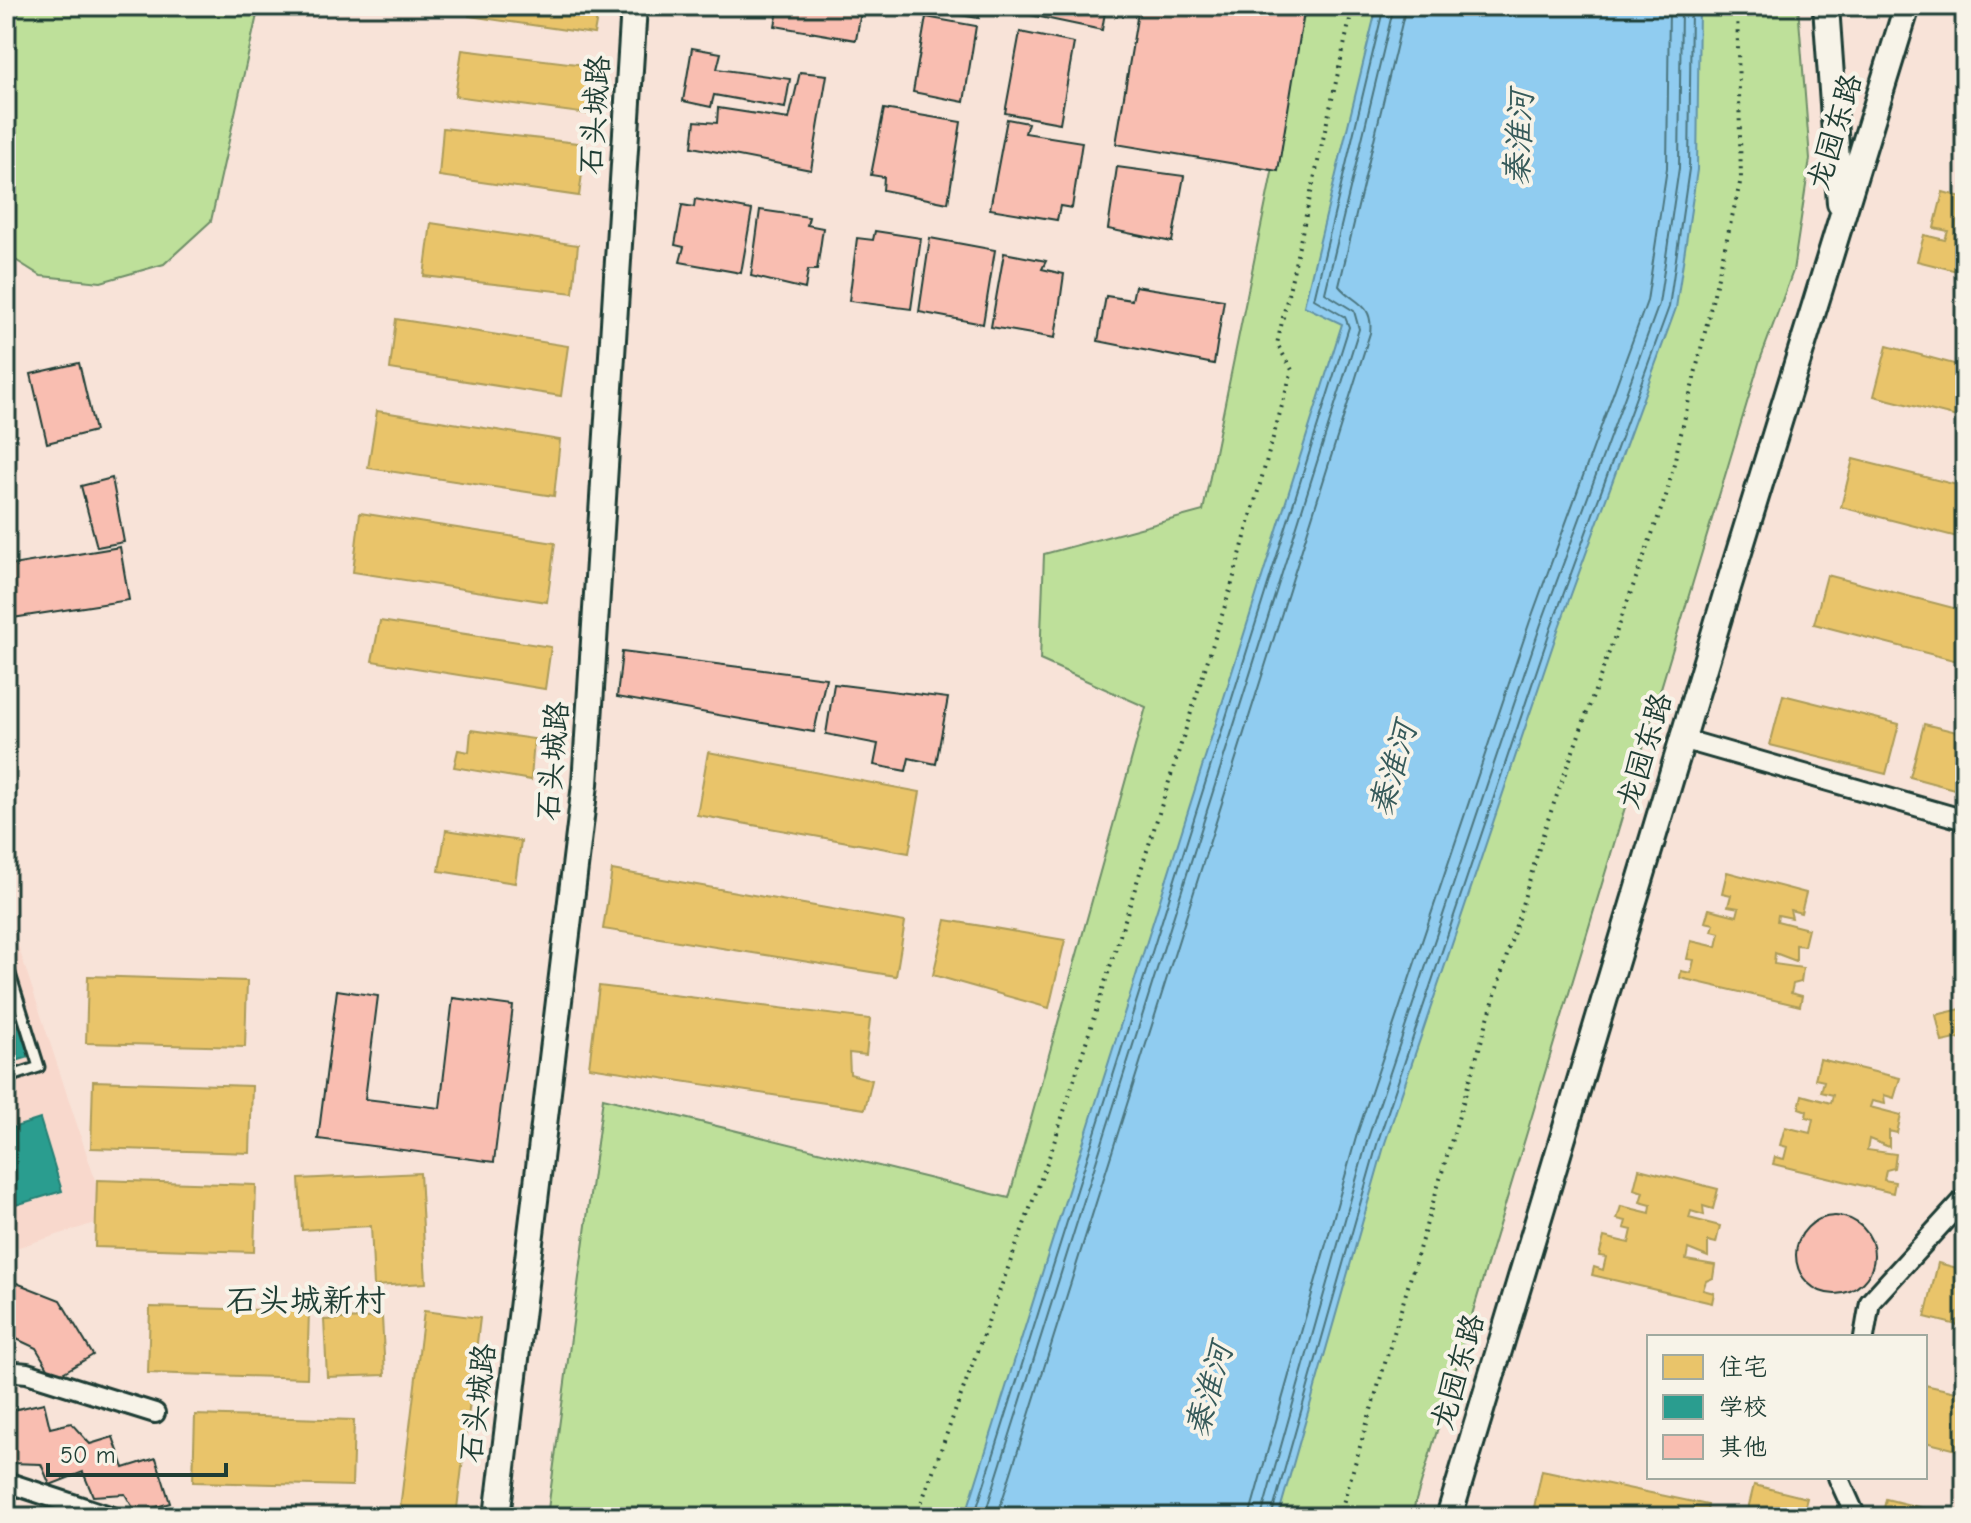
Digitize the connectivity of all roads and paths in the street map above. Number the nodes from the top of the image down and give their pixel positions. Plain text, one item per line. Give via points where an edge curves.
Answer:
1 (634, 6) edge
2 (1353, 6) edge
3 (1737, 6) edge
4 (1826, 6) edge
5 (1907, 6) edge
6 (1841, 219) junction
7 (1682, 739) junction
8 (1965, 820) edge
9 (6, 961) edge
10 (6, 1078) edge
11 (1965, 1198) edge
12 (1864, 1335) edge
13 (6, 1371) edge
14 (155, 1413) dead end
15 (1839, 1479) edge
16 (6, 1482) edge
17 (112, 1517) edge
18 (497, 1517) edge
19 (916, 1517) edge
20 (1339, 1517) edge
21 (1449, 1517) edge
22 (1856, 1517) edge

1 - 18 street, 石头城路 via 585,784
2 - 19 path via 1277,344 1292,370 1231,587 1052,1149
3 - 20 path via 1741,179 1667,493 1545,828
4 - 6 street
5 - 6 street, 龙园东路
6 - 7 street, 龙园东路
7 - 8 street
7 - 21 street, 龙园东路
9 - 10 lane via 39,1067
11 - 12 street via 1870,1302
13 - 14 street
15 - 22 street
16 - 17 street

